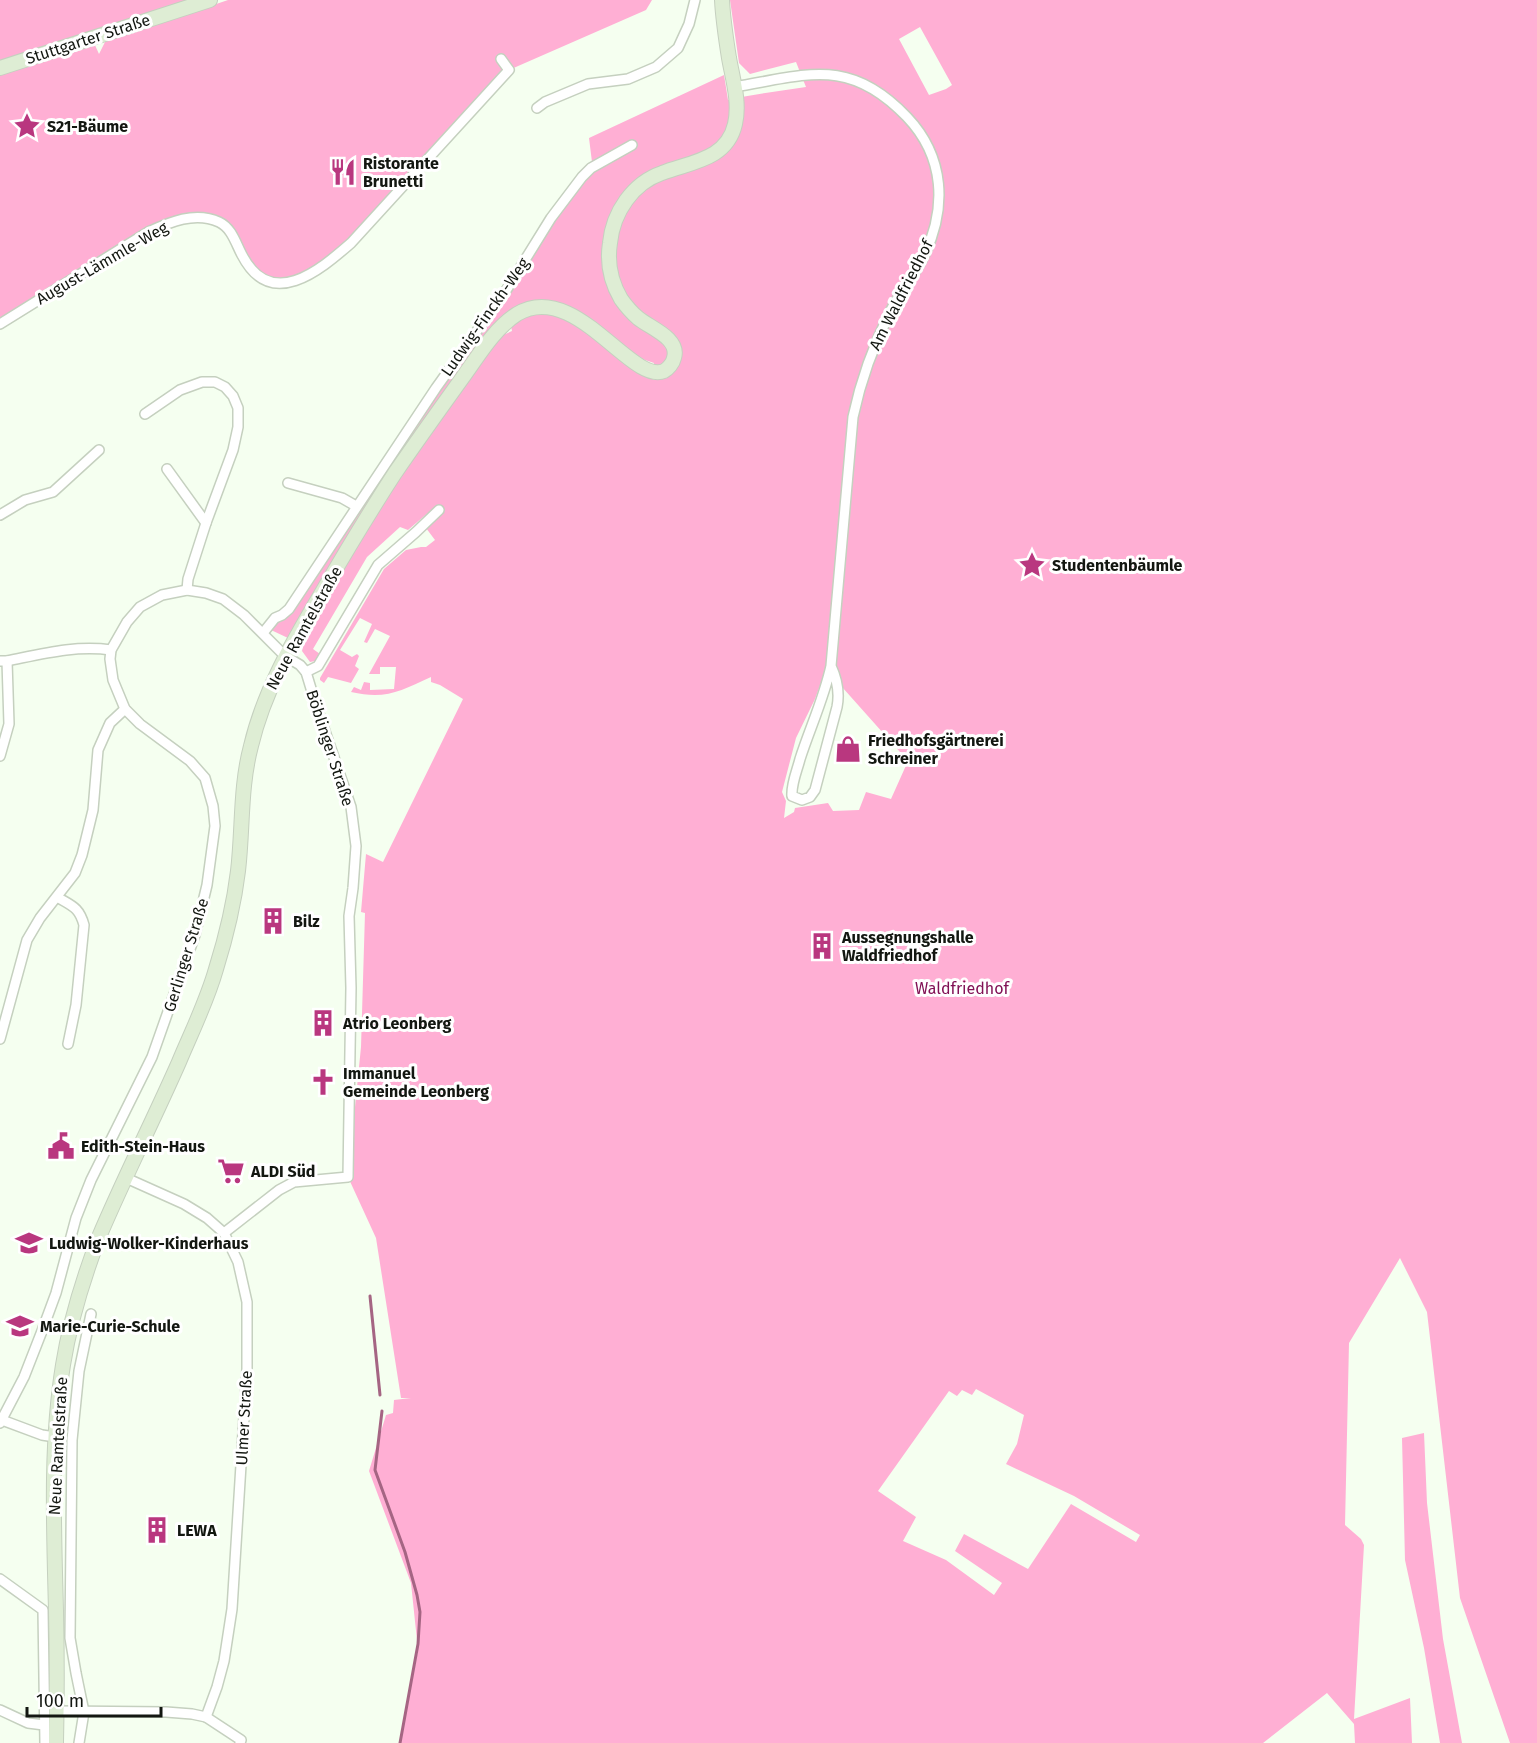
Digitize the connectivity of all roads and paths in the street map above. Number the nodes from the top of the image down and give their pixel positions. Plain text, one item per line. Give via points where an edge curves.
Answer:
1 (210, 0) edge
2 (695, 0) edge
3 (722, 0) edge
4 (501, 60) dead end
5 (0, 68) edge
6 (734, 87) junction
7 (537, 108) dead end
8 (632, 145) dead end
9 (0, 324) edge
10 (145, 414) dead end
11 (99, 450) dead end
12 (167, 469) dead end
13 (288, 483) dead end
14 (356, 506) junction
15 (439, 510) dead end
16 (0, 515) edge
17 (206, 523) junction
18 (187, 590) junction
19 (263, 633) junction
20 (111, 650) junction
21 (285, 656) junction
22 (3, 661) edge
23 (831, 666) junction
24 (306, 672) junction
25 (125, 709) junction
26 (0, 756) edge
27 (57, 897) junction
28 (0, 1039) edge
29 (68, 1044) dead end
30 (126, 1178) junction
31 (224, 1233) junction
32 (91, 1314) dead end
33 (1, 1421) edge
34 (55, 1437) junction
35 (0, 1578) edge
36 (0, 1710) edge
37 (57, 1711) junction
38 (84, 1712) junction
39 (206, 1717) junction
40 (44, 1725) junction
41 (240, 1742) edge
42 (45, 1743) edge
43 (56, 1743) edge
44 (78, 1743) edge

1 - 5 main road, Stuttgarter Straße
2 - 7 street via 678,48 656,68 628,79 588,84
3 - 6 main road, Neue Ramtelstraße
4 - 9 street, August-Lämmle-Weg via 509,70 351,243 314,272 272,284 257,275 219,222 184,218 148,232
6 - 21 main road, Neue Ramtelstraße via 735,123 723,147 707,158 662,173 640,186 623,205 611,231 609,258 614,285 628,309 668,339 675,352 672,364 662,372 648,370 582,321 559,309 525,310 509,321 490,340 395,474
6 - 23 street, Am Waldfriedhof via 812,74 844,76 868,86 909,120 930,151 938,177 937,218 924,256 871,352 853,417
8 - 14 street, Ludwig-Finckh-Weg via 591,168 550,218 507,289
10 - 17 street via 180,390 202,382 215,382 233,396 238,408 238,427
11 - 16 street via 53,492 25,500
12 - 17 street
13 - 14 street via 342,498
14 - 19 street, Ludwig-Finckh-Weg via 289,609
15 - 24 street via 378,565 318,666
17 - 18 street
18 - 19 street via 223,600
18 - 20 street via 140,607
19 - 21 street
20 - 22 street via 75,648
20 - 25 street, Gerlinger Straße via 113,680
21 - 24 street, Böblinger Straße
21 - 30 main road, Neue Ramtelstraße via 250,749 242,800 239,868 227,933 198,1020
22 - 26 street via 9,724
23 - 23 street, Am Waldfriedhof via 793,782 792,796 802,800 815,790 836,713 837,678
24 - 31 street, Böblinger Straße via 351,807 356,846 349,916 348,1177 294,1182
25 - 27 street via 110,723 98,750 93,810 82,855 75,873
25 - 33 street, Gerlinger Straße via 190,761 205,778 214,826 207,885 195,935 152,1057 91,1180 42,1332
27 - 28 street via 27,940
27 - 29 street via 81,913 84,925
30 - 31 street, Ulmer Straße via 184,1204
30 - 34 main road, Neue Ramtelstraße via 99,1237 76,1304 63,1365
31 - 39 street, Ulmer Straße via 238,1262 247,1302 247,1369 232,1609 224,1661
32 - 38 street, Neue Ramtelstraße via 80,1371 71,1475 70,1638
33 - 34 street, Gerlinger Straße
34 - 37 main road, Neue Ramtelstraße
35 - 40 street via 43,1610
36 - 40 street via 28,1723
37 - 38 street
37 - 43 main road, Neue Ramtelstraße
38 - 39 street via 166,1712
38 - 44 street, Neue Ramtelstraße
39 - 41 street
40 - 42 street

